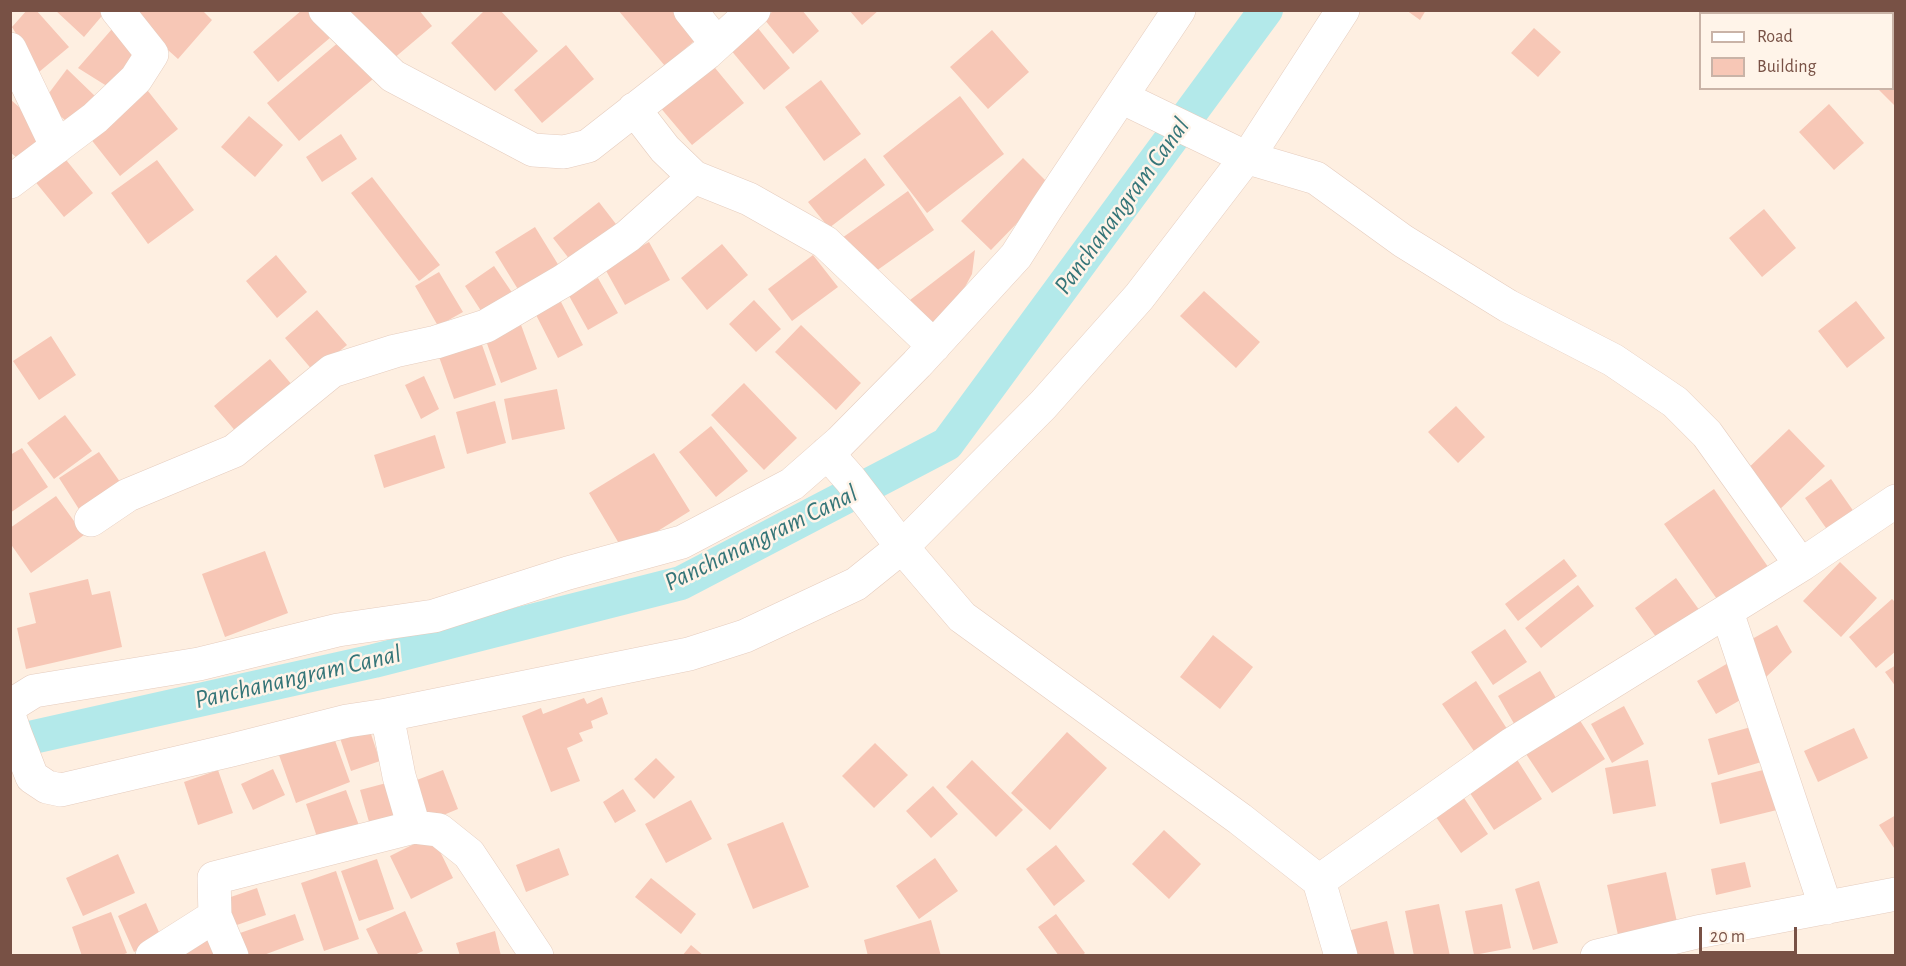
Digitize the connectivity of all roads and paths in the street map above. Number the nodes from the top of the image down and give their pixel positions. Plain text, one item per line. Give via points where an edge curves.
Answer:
1 (117, 10) edge
2 (326, 10) edge
3 (690, 10) edge
4 (754, 10) edge
5 (1179, 10) edge
6 (1343, 10) edge
7 (717, 44) junction
8 (10, 49) edge
9 (1121, 97) junction
10 (634, 109) junction
11 (57, 147) junction
12 (1245, 157) junction
13 (694, 177) junction
14 (10, 182) edge
15 (934, 346) junction
16 (827, 453) junction
17 (1896, 501) edge
18 (91, 520) dead end
19 (893, 534) junction
20 (1801, 565) junction
21 (1727, 612) junction
22 (387, 716) junction
23 (12, 719) edge
24 (414, 827) junction
25 (1319, 881) junction
26 (1896, 894) edge
27 (1826, 908) junction
28 (215, 916) junction
29 (152, 956) edge
30 (232, 956) edge
31 (537, 956) edge
32 (1341, 956) edge
33 (1597, 956) edge

1 - 11 street via 152,54 136,78 95,118
2 - 10 street via 393,76 533,150 564,152 588,146
3 - 7 street
4 - 7 street
5 - 9 street
6 - 12 street
7 - 10 street
8 - 11 street
9 - 12 street
9 - 15 street via 1016,256
10 - 13 street via 664,149
11 - 14 street
12 - 19 street via 1139,297 1043,405
12 - 20 street via 1316,178 1403,241 1508,306 1613,360 1675,402 1707,434
13 - 15 street via 749,199 825,242
13 - 18 street via 628,236 563,281 486,326 332,371 234,451 128,495
15 - 16 street
16 - 19 street
16 - 23 street via 792,484 682,542 434,616 338,630 199,664 34,691
17 - 20 street
19 - 22 street via 856,584 745,636 689,654
19 - 25 street via 962,617 1231,812
20 - 21 street
21 - 25 street via 1512,744
21 - 27 street
22 - 23 street via 346,721 61,790 32,777
22 - 24 street
24 - 28 street via 214,878
24 - 31 street via 439,830 469,854
25 - 32 street
26 - 27 street
27 - 33 street
28 - 29 street
28 - 30 street

